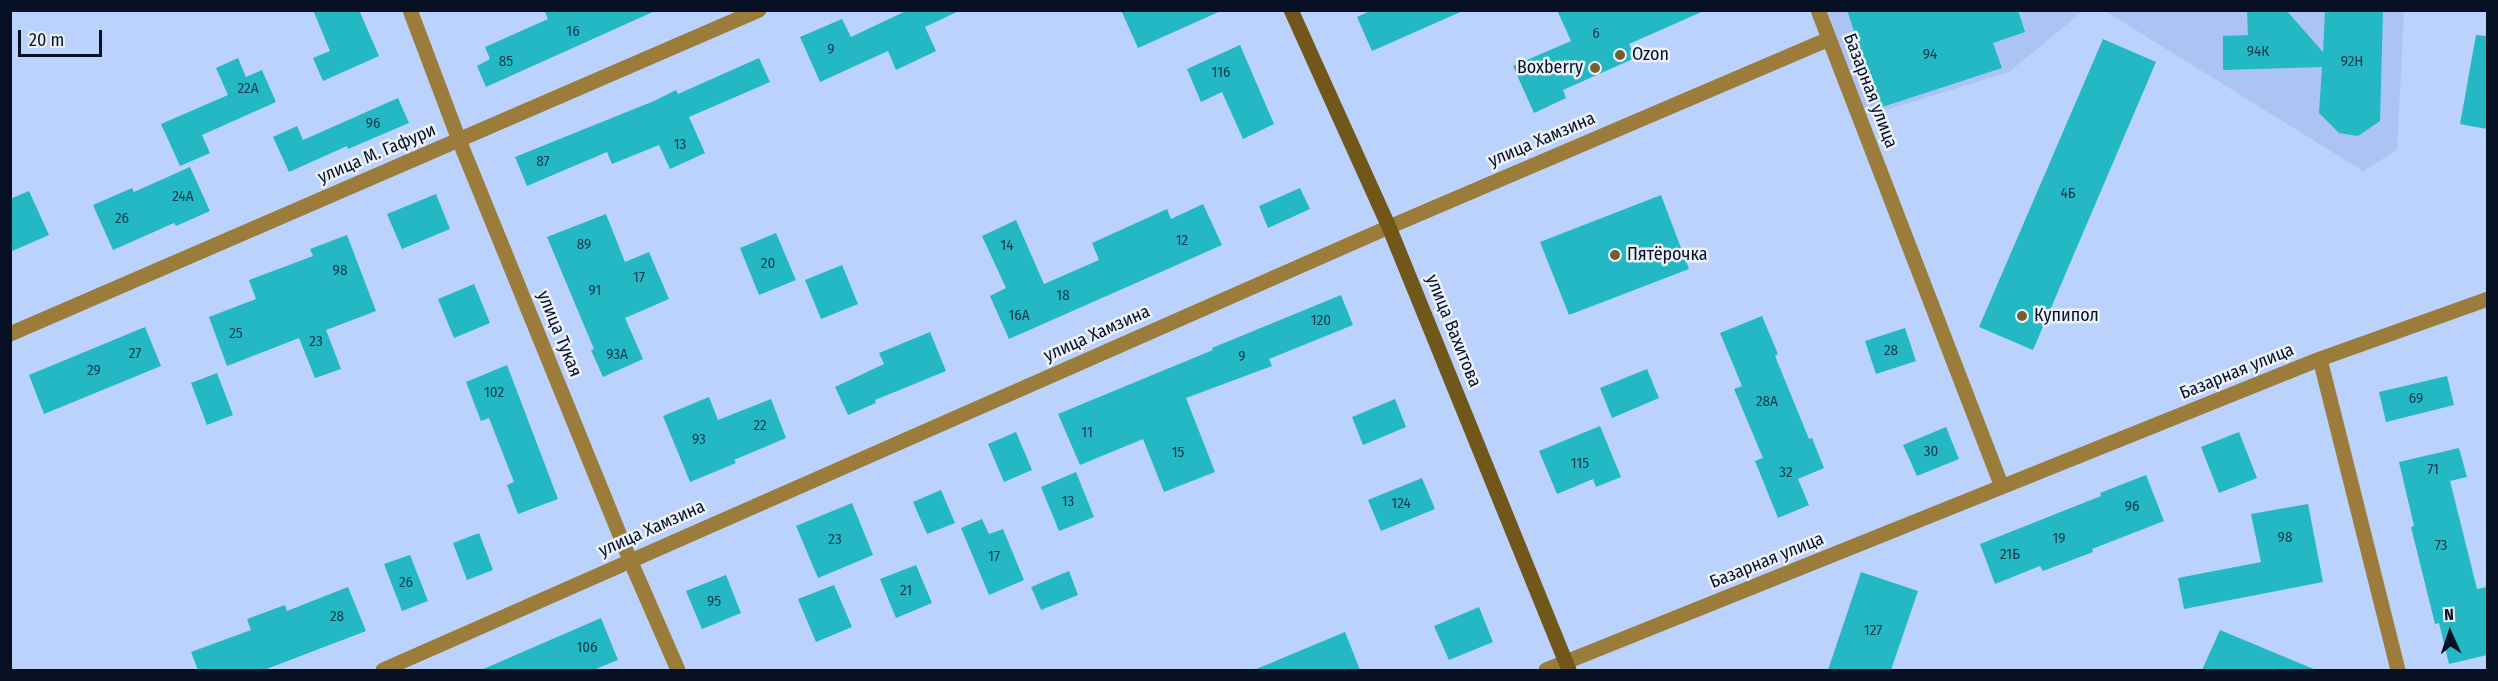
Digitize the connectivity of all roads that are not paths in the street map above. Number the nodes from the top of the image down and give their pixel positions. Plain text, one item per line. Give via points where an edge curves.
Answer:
1 (410, 10) edge
2 (759, 10) edge
3 (1291, 10) edge
4 (1818, 10) edge
5 (1828, 39) junction
6 (459, 140) junction
7 (1389, 227) junction
8 (2487, 299) edge
9 (10, 334) edge
10 (2320, 360) junction
11 (2002, 487) junction
12 (630, 560) junction
13 (1568, 666) edge
14 (383, 670) edge
15 (678, 670) edge
16 (1546, 670) edge
17 (2398, 670) edge

1 - 6 street, улица Тукая
2 - 6 street, улица М. Гафури
3 - 7 street, улица Вахитова
4 - 5 street, Базарная улица
5 - 7 street, улица Хамзина
5 - 11 street, Базарная улица
6 - 9 street, улица М. Гафури
6 - 12 street, улица Тукая
7 - 12 street, улица Хамзина
7 - 13 street, улица Вахитова
8 - 10 street, Базарная улица
10 - 11 street, Базарная улица
10 - 17 street
11 - 13 street, Базарная улица
12 - 14 street, улица Хамзина
12 - 15 street, улица Тукая
13 - 16 street, Базарная улица

